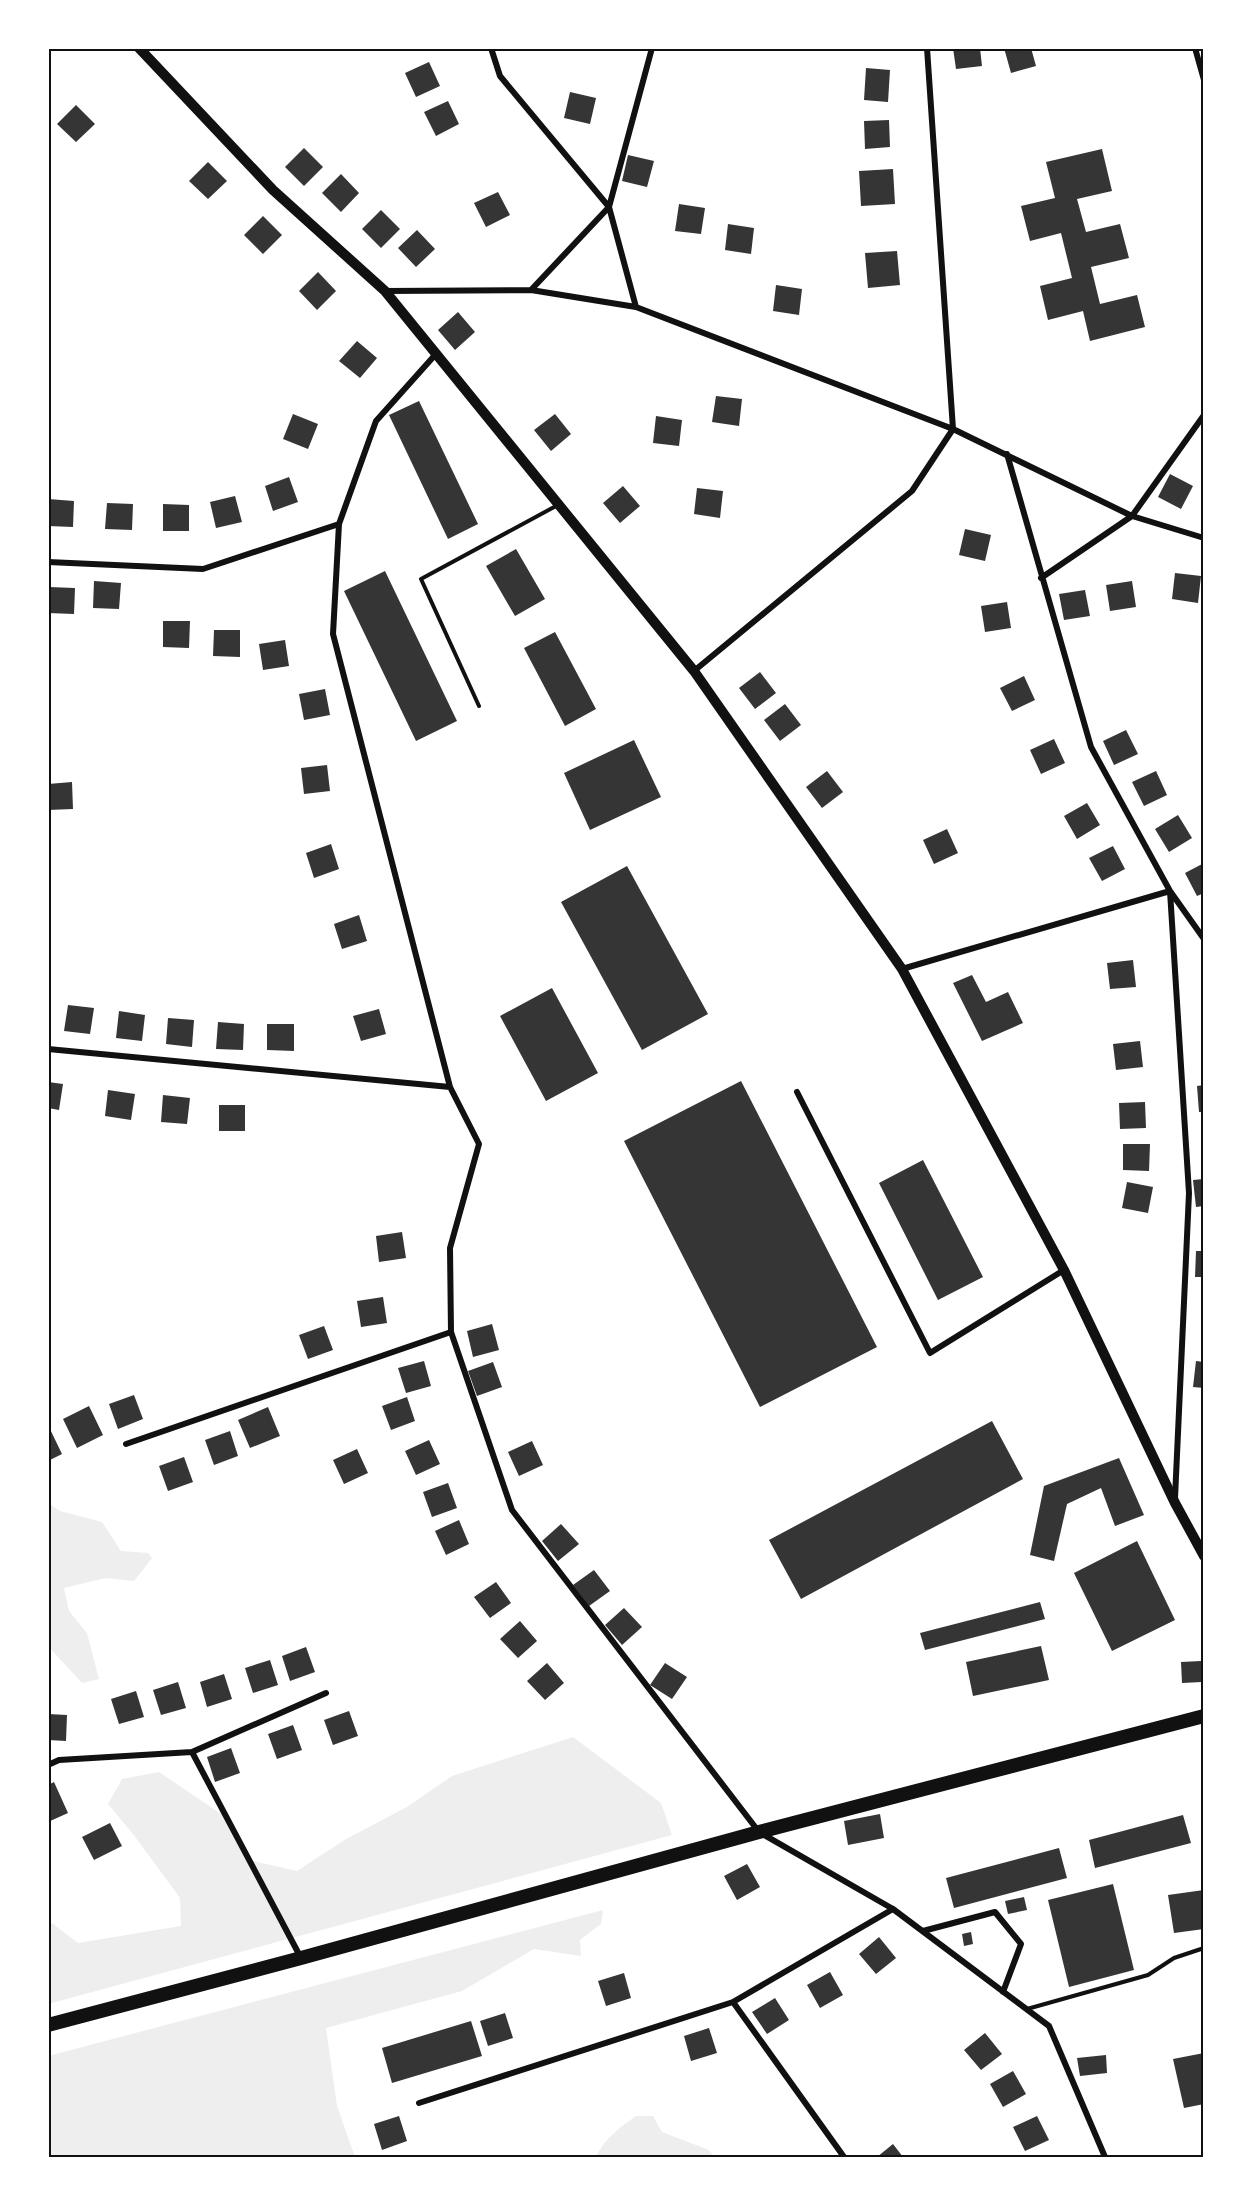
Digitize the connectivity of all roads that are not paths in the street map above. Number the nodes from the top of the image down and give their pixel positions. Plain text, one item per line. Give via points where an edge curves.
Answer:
1 (139, 48) edge
2 (491, 48) edge
3 (652, 48) edge
4 (927, 48) edge
5 (1195, 48) edge
6 (1204, 80) edge
7 (609, 207) junction
8 (385, 291) junction
9 (531, 291) junction
10 (636, 307) junction
11 (435, 355) junction
12 (1204, 415) edge
13 (953, 429) junction
14 (1007, 454) junction
15 (558, 505) junction
16 (1132, 516) junction
17 (339, 524) junction
18 (1204, 538) edge
19 (48, 562) edge
20 (1041, 578) junction
21 (694, 671) junction
22 (479, 706) dead end
23 (1170, 891) junction
24 (1204, 939) edge
25 (902, 969) junction
26 (48, 1049) edge
27 (450, 1087) junction
28 (796, 1092) dead end
29 (1064, 1270) junction
30 (451, 1332) junction
31 (126, 1444) dead end
32 (1175, 1503) junction
33 (1204, 1554) edge
34 (326, 1693) dead end
35 (1204, 1716) edge
36 (192, 1752) junction
37 (48, 1766) edge
38 (759, 1832) junction
39 (893, 1909) junction
40 (923, 1931) junction
41 (1204, 1948) edge
42 (301, 1958) junction
43 (1003, 1992) junction
44 (733, 2002) junction
45 (1026, 2009) junction
46 (48, 2025) edge
47 (419, 2103) dead end
48 (844, 2157) edge
49 (1105, 2157) edge

1 - 8 street via 273,190
2 - 7 street via 500,76
3 - 7 street
4 - 13 street
5 - 6 street
7 - 9 street
7 - 10 street
8 - 9 street
8 - 11 street
9 - 10 street
10 - 13 street
11 - 15 street
11 - 17 street via 376,421
12 - 16 street
13 - 14 street
13 - 21 street via 912,491
14 - 16 street
14 - 20 street
15 - 21 street
15 - 22 lane via 421,579
16 - 18 street
16 - 20 street
17 - 19 street via 203,569
17 - 27 street via 333,633
20 - 23 street via 1091,747
21 - 25 street
23 - 24 street
23 - 25 street
23 - 32 street via 1189,1193
25 - 29 street
26 - 27 street
27 - 30 street via 479,1144 450,1248
28 - 29 street via 930,1353
29 - 32 street
30 - 31 street
30 - 38 street via 512,1510
32 - 33 street
34 - 36 street
35 - 38 highway
36 - 37 street via 59,1761
36 - 42 street
38 - 39 street
38 - 42 highway
39 - 40 street
39 - 44 street
40 - 43 street
40 - 43 street via 996,1912 1021,1944
41 - 45 lane via 1174,1958 1148,1975
42 - 46 highway
43 - 45 street
44 - 47 street
44 - 48 street
45 - 49 street via 1049,2026

